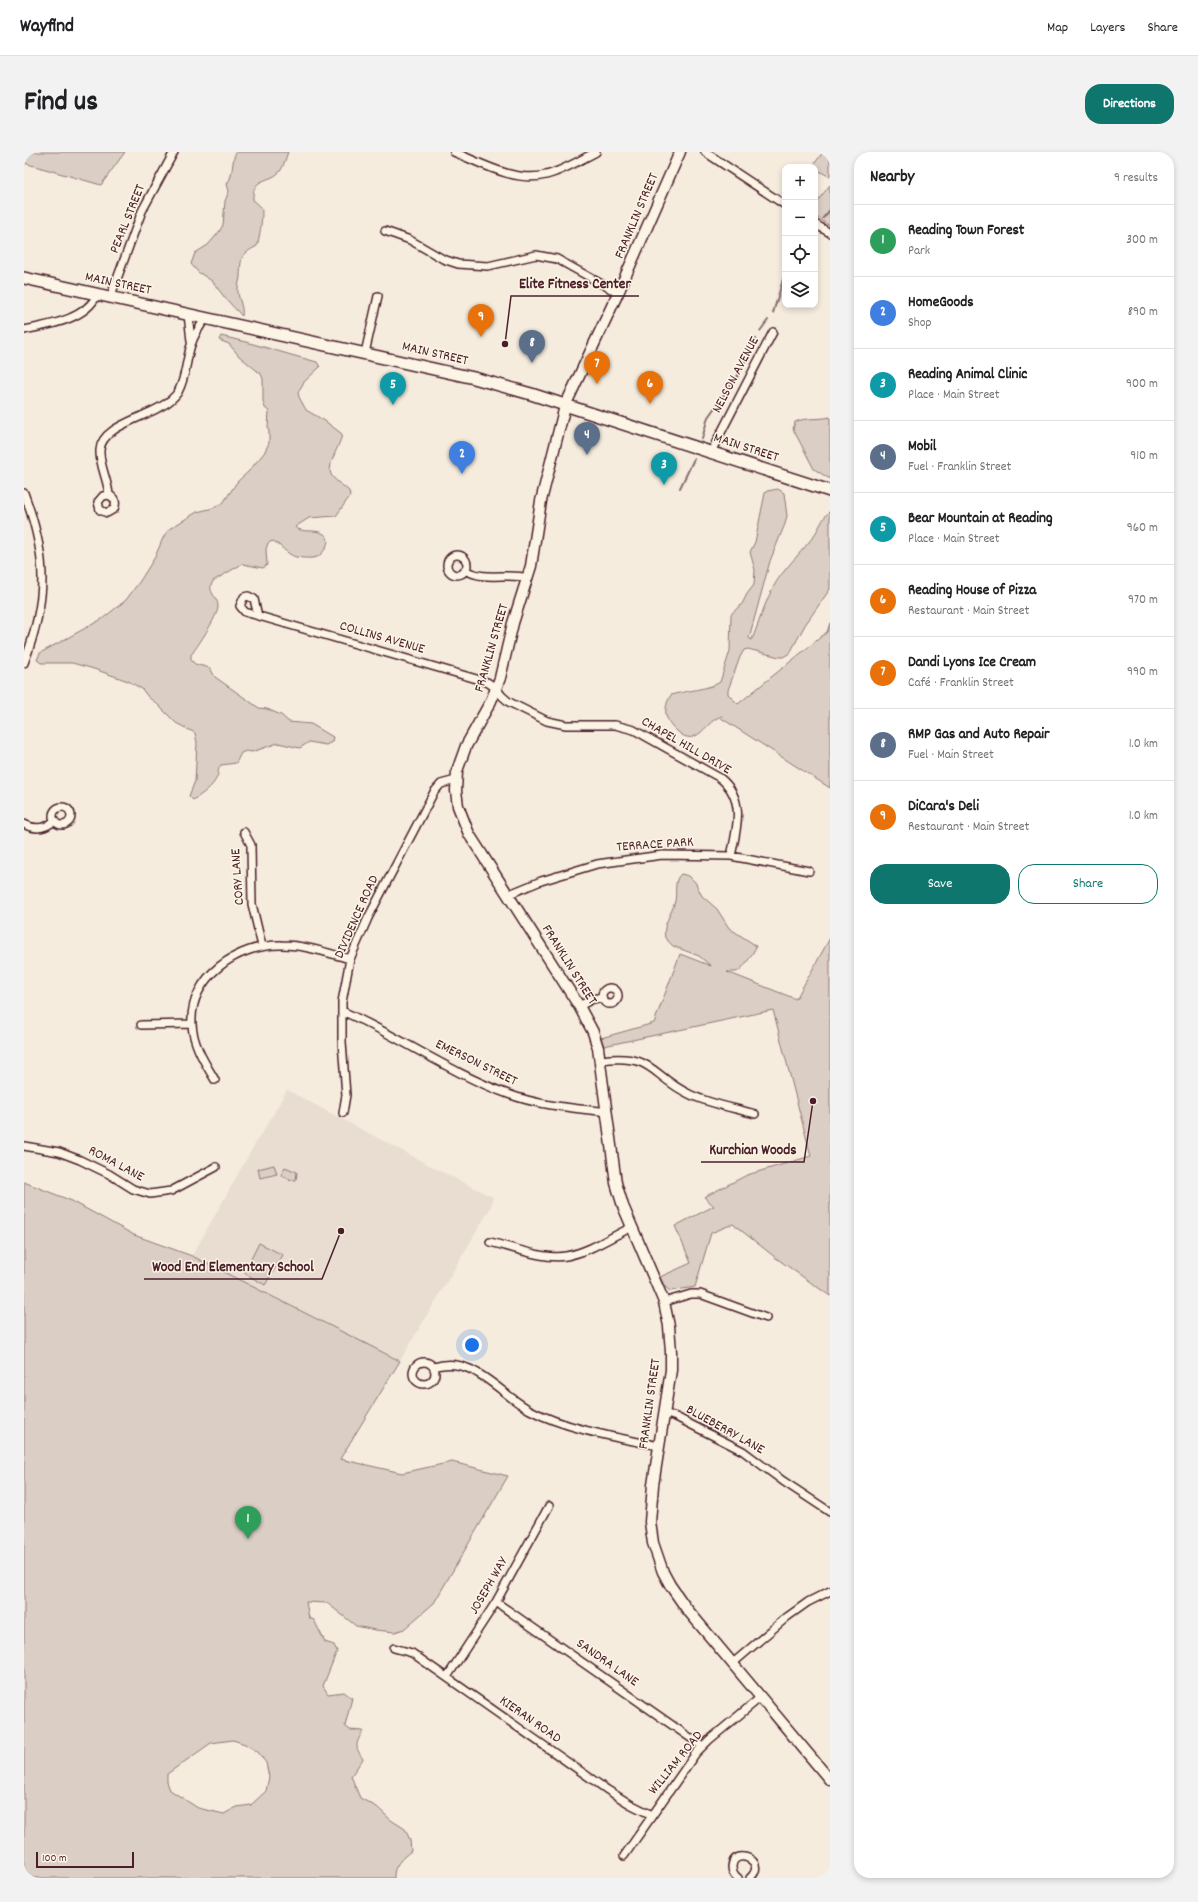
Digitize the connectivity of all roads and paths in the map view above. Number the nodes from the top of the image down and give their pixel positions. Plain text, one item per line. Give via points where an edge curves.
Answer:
1 (174, 152) edge
2 (454, 152) edge
3 (596, 152) edge
4 (680, 152) edge
5 (705, 152) edge
6 (782, 203) edge
7 (818, 226) edge
8 (385, 231) dead end
9 (830, 233) edge
10 (24, 278) edge
11 (618, 293) junction
12 (97, 295) junction
13 (378, 296) dead end
14 (110, 298) junction
15 (188, 314) junction
16 (206, 318) junction
17 (24, 330) edge
18 (773, 332) dead end
19 (191, 345) junction
20 (365, 353) junction
21 (565, 406) junction
22 (712, 452) junction
23 (830, 491) edge
24 (24, 493) edge
25 (108, 495) dead end
26 (465, 570) dead end
27 (528, 578) junction
28 (258, 616) dead end
29 (24, 662) edge
30 (496, 688) junction
31 (456, 780) junction
32 (54, 821) dead end
33 (24, 824) edge
34 (244, 832) dead end
35 (731, 856) junction
36 (809, 872) dead end
37 (508, 895) junction
38 (262, 946) junction
39 (350, 959) junction
40 (602, 997) dead end
41 (579, 1006) junction
42 (342, 1011) junction
43 (192, 1024) junction
44 (141, 1025) dead end
45 (600, 1060) junction
46 (215, 1080) dead end
47 (607, 1112) junction
48 (343, 1114) dead end
49 (755, 1114) dead end
50 (24, 1146) edge
51 (216, 1167) dead end
52 (632, 1227) junction
53 (490, 1242) dead end
54 (664, 1302) junction
55 (766, 1318) dead end
56 (434, 1367) dead end
57 (664, 1413) junction
58 (659, 1446) junction
59 (549, 1506) dead end
60 (830, 1512) edge
61 (830, 1590) edge
62 (496, 1602) junction
63 (394, 1648) dead end
64 (733, 1663) junction
65 (447, 1677) junction
66 (760, 1697) junction
67 (702, 1746) junction
68 (830, 1780) edge
69 (652, 1815) junction
70 (624, 1856) dead end
71 (738, 1878) edge
72 (750, 1878) edge

1 - 14 street, PEARL STREET via 142,211
2 - 3 street via 503,171 538,176 561,169
4 - 11 main road, FRANKLIN STREET
5 - 6 street
7 - 9 street
8 - 11 street via 421,245 443,259 465,266 488,266 530,255 548,256
10 - 12 main road, MAIN STREET
11 - 21 main road, FRANKLIN STREET
12 - 14 main road, MAIN STREET
12 - 17 street via 91,304 74,315 50,325
13 - 20 street
14 - 15 main road, MAIN STREET
15 - 16 main road, MAIN STREET
15 - 19 street
16 - 19 street
16 - 20 main road, MAIN STREET
18 - 22 street, NELSON AVENUE
19 - 25 street via 182,383 171,400 157,410 111,431 103,440 100,452
20 - 21 main road, MAIN STREET via 474,378
21 - 22 main road, MAIN STREET
21 - 27 main road, FRANKLIN STREET via 542,495
22 - 23 main road, MAIN STREET
24 - 29 street via 35,522 43,575 39,612
26 - 27 street via 484,577
27 - 30 main road, FRANKLIN STREET
28 - 30 street, COLLINS AVENUE via 487,682
30 - 31 main road, FRANKLIN STREET via 463,754
30 - 35 street, CHAPEL HILL DRIVE via 509,702 553,723 615,725 634,730 720,778 732,792 738,809
31 - 37 main road, FRANKLIN STREET via 458,806 464,825
31 - 39 street, DIVIDENCE ROAD via 441,784 434,792 368,918
32 - 33 street via 41,828
34 - 38 street, CORY LANE via 251,845 252,901
35 - 36 street, TERRACE PARK
35 - 37 street, TERRACE PARK via 662,854 614,860 541,881
37 - 41 main road, FRANKLIN STREET
38 - 39 street via 298,946
38 - 43 street via 232,958 212,973 197,996
39 - 42 street, DIVIDENCE ROAD
40 - 41 street
41 - 45 main road, FRANKLIN STREET via 593,1032
42 - 47 street, EMERSON STREET via 508,1094 542,1103
42 - 48 street, DIVIDENCE ROAD via 346,1095
43 - 44 street
43 - 46 street via 200,1054
45 - 47 main road, FRANKLIN STREET
45 - 49 street via 624,1058 639,1061 690,1094
47 - 52 main road, FRANKLIN STREET via 616,1183
50 - 51 street, ROMA LANE via 59,1152 80,1160 133,1189 150,1194 171,1191
52 - 53 street via 581,1252 566,1256 548,1256
52 - 54 main road, FRANKLIN STREET
54 - 55 street via 700,1294
54 - 57 main road, FRANKLIN STREET via 672,1352
56 - 58 street via 452,1365 469,1369 487,1378 525,1407 547,1418
57 - 58 main road, FRANKLIN STREET
57 - 60 street, BLUEBERRY LANE via 743,1451
58 - 64 main road, FRANKLIN STREET via 650,1513 653,1543 659,1562 666,1579 679,1598
59 - 62 street, JOSEPH WAY
61 - 64 street via 791,1613
62 - 65 street, JOSEPH WAY
62 - 67 street, SANDRA LANE
63 - 65 street, KIERAN ROAD via 410,1652
64 - 66 main road, FRANKLIN STREET
65 - 69 street, KIERAN ROAD via 606,1789
66 - 67 street, WILLIAM ROAD
66 - 68 main road, FRANKLIN STREET
67 - 69 street, WILLIAM ROAD
69 - 70 street, WILLIAM ROAD
71 - 72 street via 733,1872 732,1865 736,1859 744,1856 751,1859 755,1866

